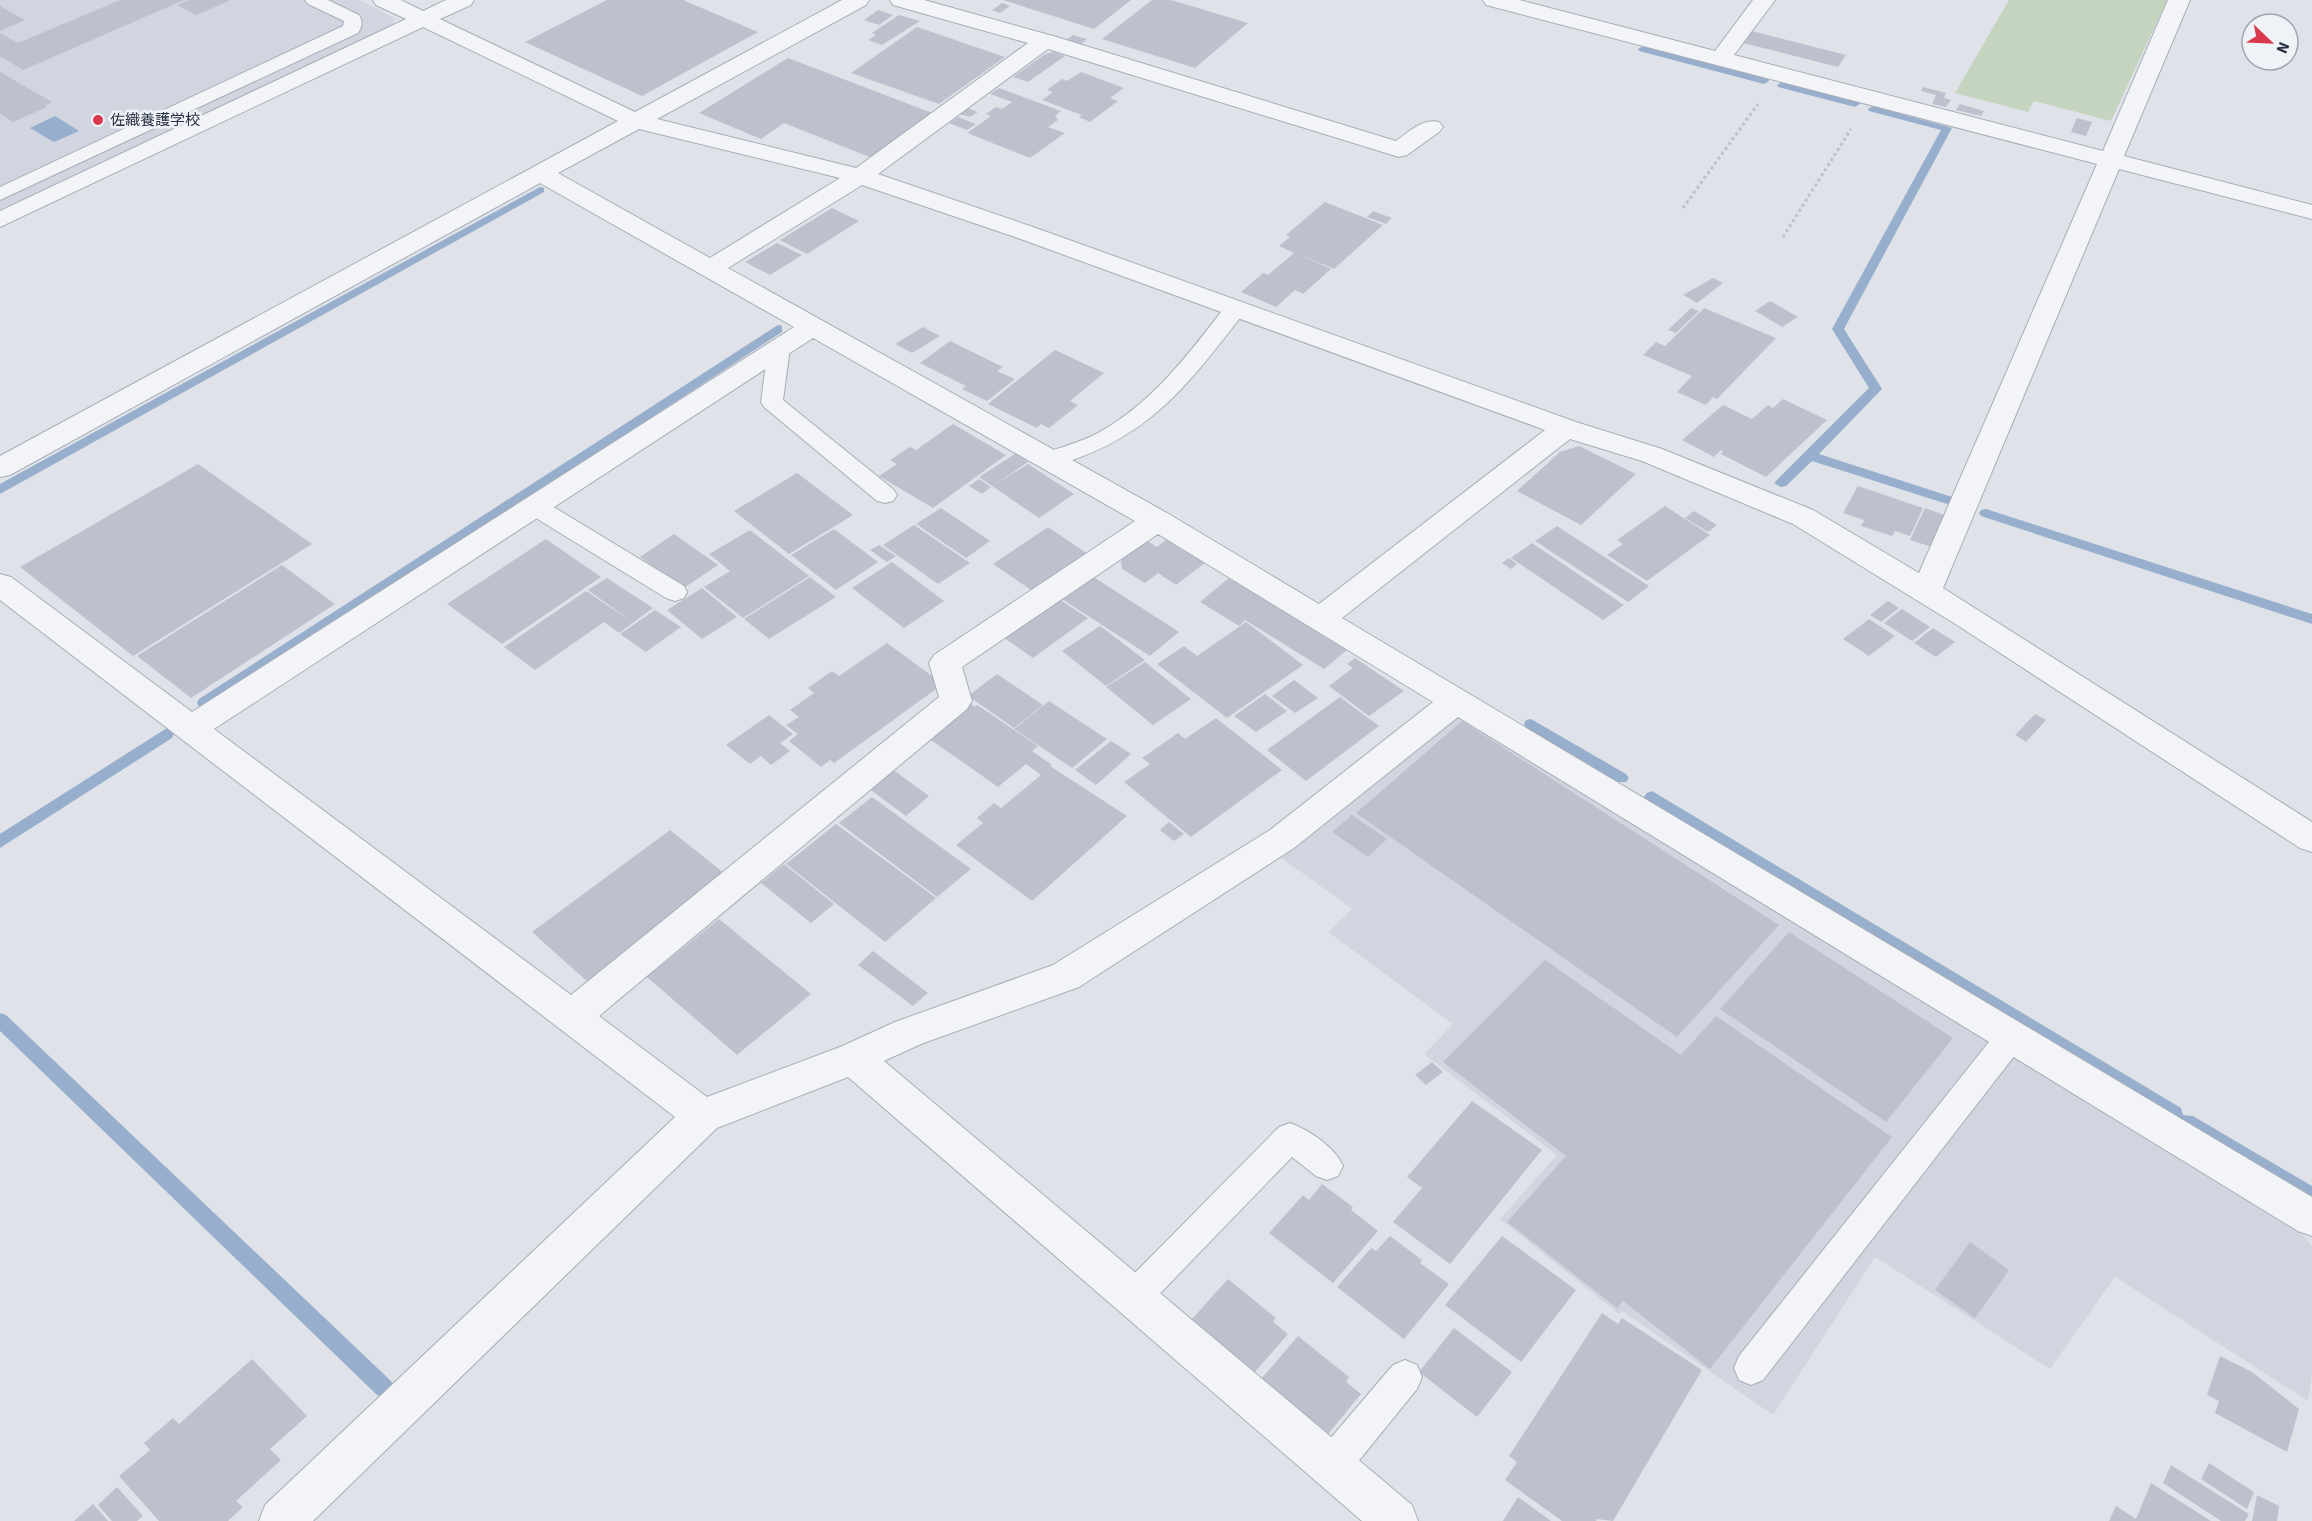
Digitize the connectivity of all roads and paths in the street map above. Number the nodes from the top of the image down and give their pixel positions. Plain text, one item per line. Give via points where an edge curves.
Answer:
1 (314, 0) edge
2 (384, 0) edge
3 (463, 0) edge
4 (858, 0) edge
5 (901, 0) edge
6 (1494, 0) edge
7 (1764, 0) edge
8 (2179, 0) edge
9 (423, 19) junction
10 (1045, 41) junction
11 (1720, 59) junction
12 (1780, 74) junction
13 (1870, 98) junction
14 (636, 121) junction
15 (1431, 127) dead end
16 (2111, 160) junction
17 (540, 173) junction
18 (860, 176) junction
19 (0, 194) edge
20 (1683, 208) dead end
21 (2312, 212) edge
22 (0, 220) edge
23 (1783, 237) dead end
24 (709, 269) junction
25 (1234, 309) junction
26 (812, 327) junction
27 (779, 348) junction
28 (1566, 428) junction
29 (1050, 459) junction
30 (0, 468) edge
31 (885, 495) dead end
32 (534, 506) junction
33 (1157, 520) junction
34 (0, 584) edge
35 (675, 592) dead end
36 (1926, 592) junction
37 (1320, 619) junction
38 (1456, 701) junction
39 (191, 728) junction
40 (2312, 839) edge
41 (572, 1016) junction
42 (2011, 1037) junction
43 (853, 1058) junction
44 (703, 1116) junction
45 (1327, 1167) dead end
46 (2312, 1218) edge
47 (1134, 1297) junction
48 (1751, 1368) dead end
49 (1405, 1377) dead end
50 (1331, 1466) junction
51 (281, 1521) edge
52 (1396, 1521) edge

1 - 19 lane via 353,19 352,29
2 - 9 street
3 - 9 street
4 - 14 street
5 - 10 street
6 - 11 street
7 - 11 street
8 - 16 street
9 - 14 street
9 - 22 street
10 - 15 street via 1400,150
10 - 18 street
11 - 12 street
12 - 13 street
12 - 20 path
13 - 16 street
13 - 23 path
14 - 17 street
14 - 18 street
16 - 21 street
16 - 36 street
17 - 24 street
17 - 30 street
18 - 24 street
18 - 25 street
24 - 26 street
25 - 28 street
25 - 29 lane via 1194,363 1150,408 1106,439
26 - 27 street
26 - 29 street
27 - 31 lane via 772,402
27 - 32 street
28 - 36 street via 1652,455 1803,517
28 - 37 street
29 - 33 street
32 - 35 lane
32 - 39 street
33 - 37 street
33 - 41 street via 945,663 956,701
34 - 39 street
36 - 40 street
37 - 38 street
38 - 42 street
38 - 43 street via 1282,839 1066,976 908,1033
39 - 41 street
41 - 44 street
42 - 46 street
42 - 48 lane
43 - 44 street
43 - 47 street
44 - 51 street
45 - 47 lane via 1290,1137
47 - 50 street
49 - 50 lane
50 - 52 street

